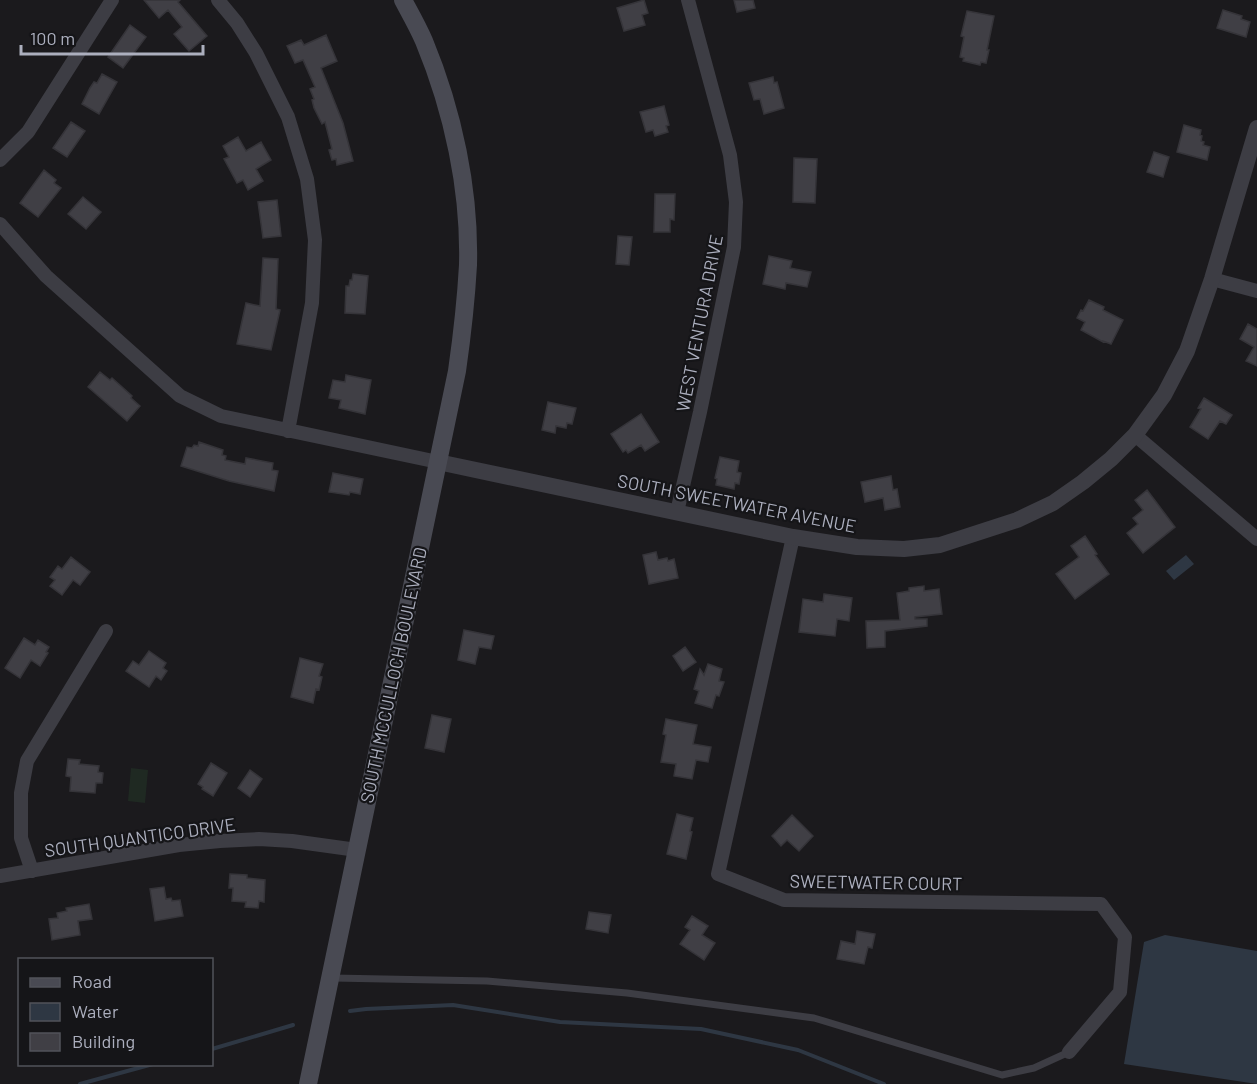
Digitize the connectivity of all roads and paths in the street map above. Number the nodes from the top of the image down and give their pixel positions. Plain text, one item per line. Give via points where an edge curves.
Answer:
1 (112, 0) edge
2 (218, 0) edge
3 (403, 0) edge
4 (688, 0) edge
5 (1257, 128) edge
6 (0, 160) edge
7 (0, 224) edge
8 (1212, 279) junction
9 (1257, 291) edge
10 (288, 431) junction
11 (1135, 435) junction
12 (438, 462) junction
13 (677, 512) junction
14 (793, 537) junction
15 (1257, 539) edge
16 (106, 631) dead end
17 (357, 850) junction
18 (32, 871) junction
19 (0, 876) edge
20 (330, 978) junction
21 (1069, 1052) joint
22 (308, 1084) edge

1 - 6 street via 28,132
2 - 10 street via 256,53 288,117 307,179 315,240 312,303
3 - 12 main road, SOUTH MCCULLOCH BOULEVARD via 424,40 444,96 465,199 468,264 464,317
4 - 13 street, WEST VENTURA DRIVE via 730,156 736,202 734,247
5 - 8 street, SOUTH SWEETWATER AVENUE
7 - 10 street via 46,276 180,396 221,416
8 - 9 street
8 - 11 street, SOUTH SWEETWATER AVENUE via 1187,351 1164,395
10 - 12 street
11 - 14 street, SOUTH SWEETWATER AVENUE via 1111,459 1053,503 959,540 904,549
11 - 15 street
12 - 13 street, SOUTH SWEETWATER AVENUE
12 - 17 main road, SOUTH MCCULLOCH BOULEVARD
13 - 14 street, SOUTH SWEETWATER AVENUE
14 - 21 street, SWEETWATER COURT via 718,874 784,900 1101,904 1125,937 1120,992
16 - 18 street via 27,761 21,793 21,838
17 - 18 street, SOUTH QUANTICO DRIVE via 259,838 220,840
17 - 20 main road, SOUTH MCCULLOCH BOULEVARD
18 - 19 street, SOUTH QUANTICO DRIVE
20 - 21 lane via 499,982 627,993 814,1018 1002,1075 1034,1068
20 - 22 main road, SOUTH MCCULLOCH BOULEVARD

